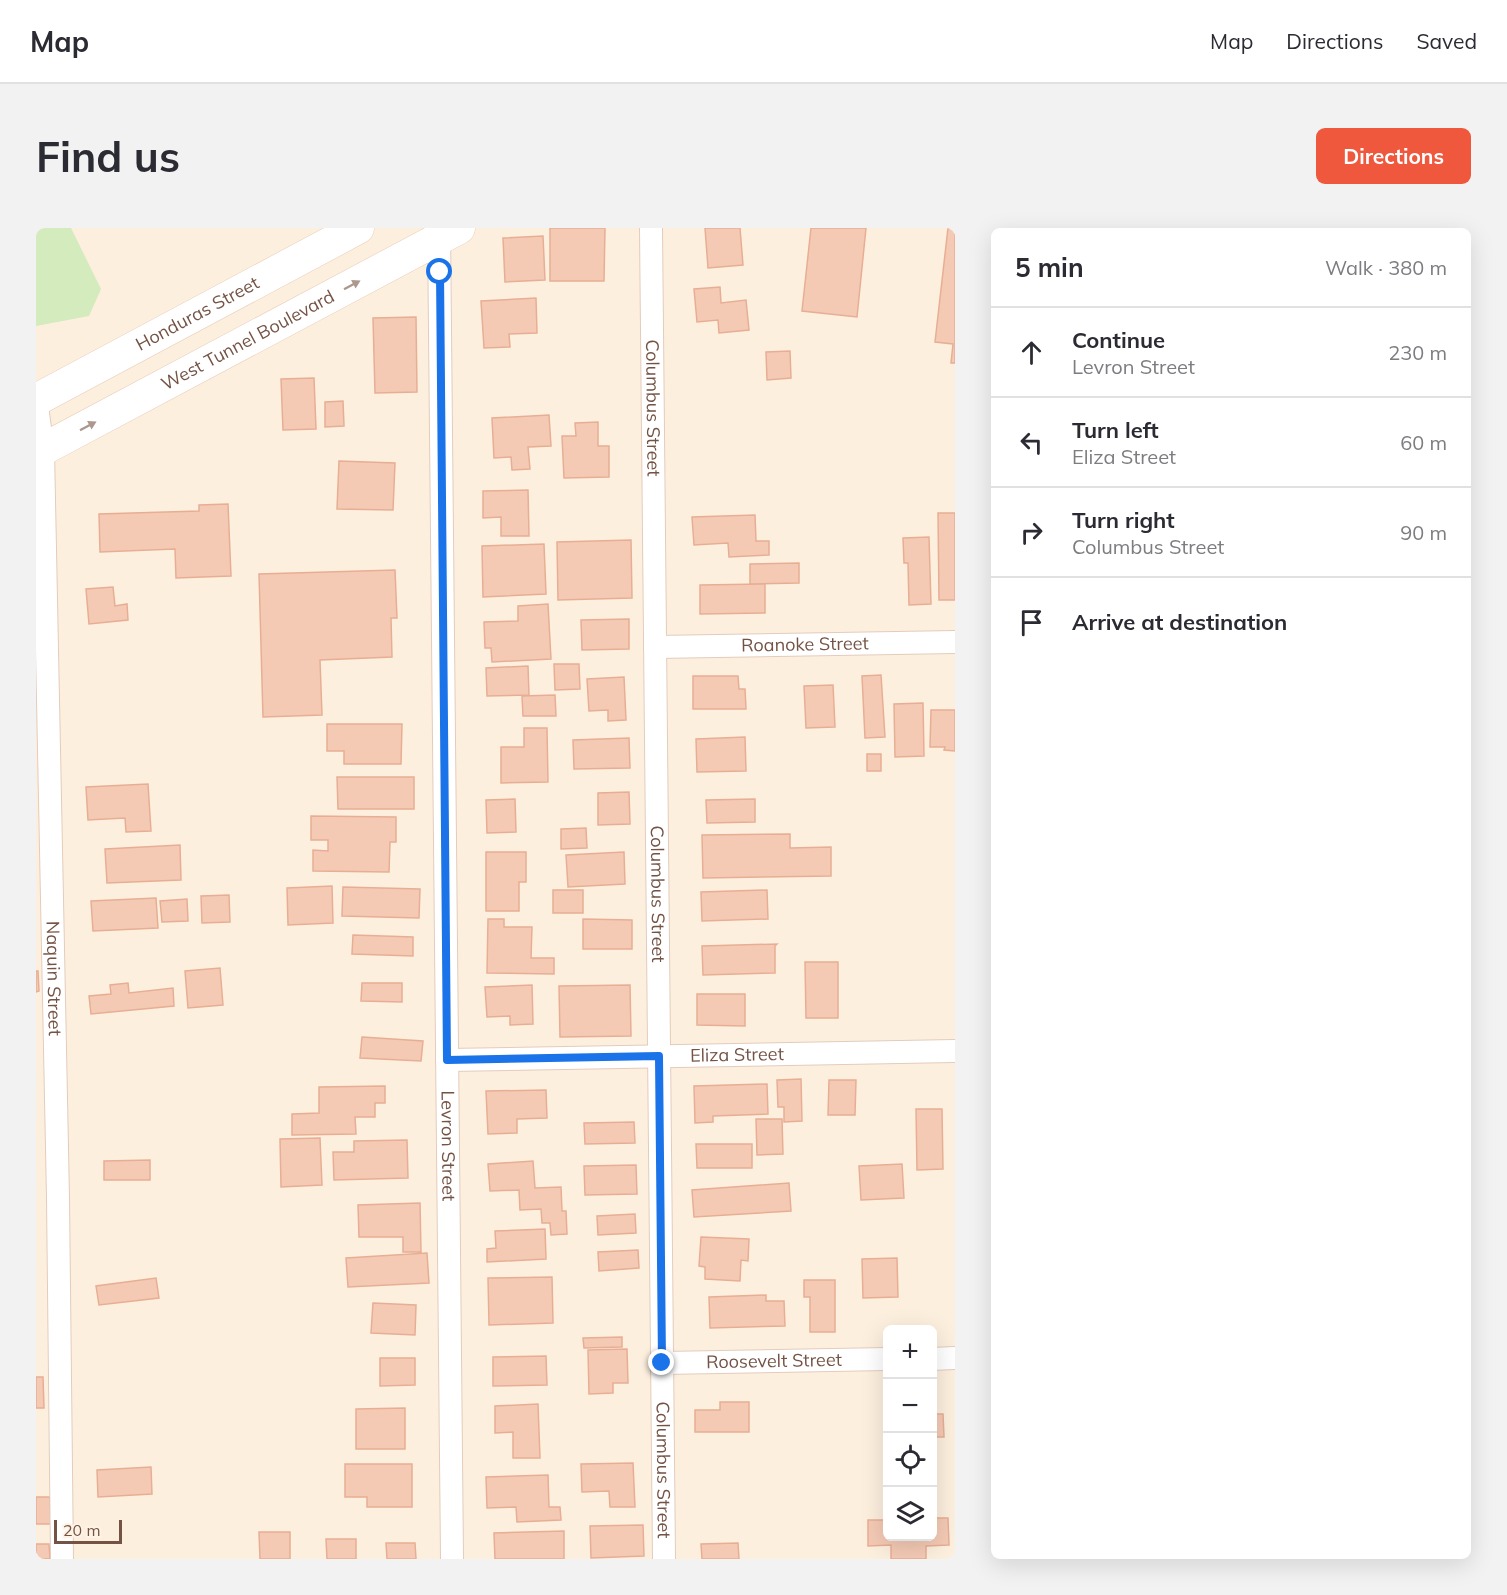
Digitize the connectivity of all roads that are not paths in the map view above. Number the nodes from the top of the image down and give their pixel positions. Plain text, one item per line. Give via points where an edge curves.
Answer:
1 (358, 228) edge
2 (651, 228) edge
3 (446, 231) edge
4 (36, 400) edge
5 (39, 452) edge
6 (955, 642) edge
7 (655, 647) junction
8 (44, 947) edge
9 (955, 1051) edge
10 (659, 1056) junction
11 (447, 1060) junction
12 (883, 1359) edge
13 (937, 1359) edge
14 (955, 1359) edge
15 (662, 1363) junction
16 (62, 1559) edge
17 (452, 1559) edge
18 (664, 1559) edge

1 - 4 main road, Honduras Street
2 - 7 street, Columbus Street
5 -> 3 main road, West Tunnel Boulevard
3 - 11 street, Levron Street
4 - 5 street, Naquin Street
5 - 8 street, Naquin Street
6 - 7 street, Roanoke Street
7 - 10 street, Columbus Street
8 - 16 street, Naquin Street
9 - 10 street, Eliza Street
10 - 11 street, Eliza Street
10 - 15 street, Columbus Street
11 - 17 street, Levron Street
12 - 15 street, Roosevelt Street
13 - 14 street
15 - 18 street, Columbus Street

